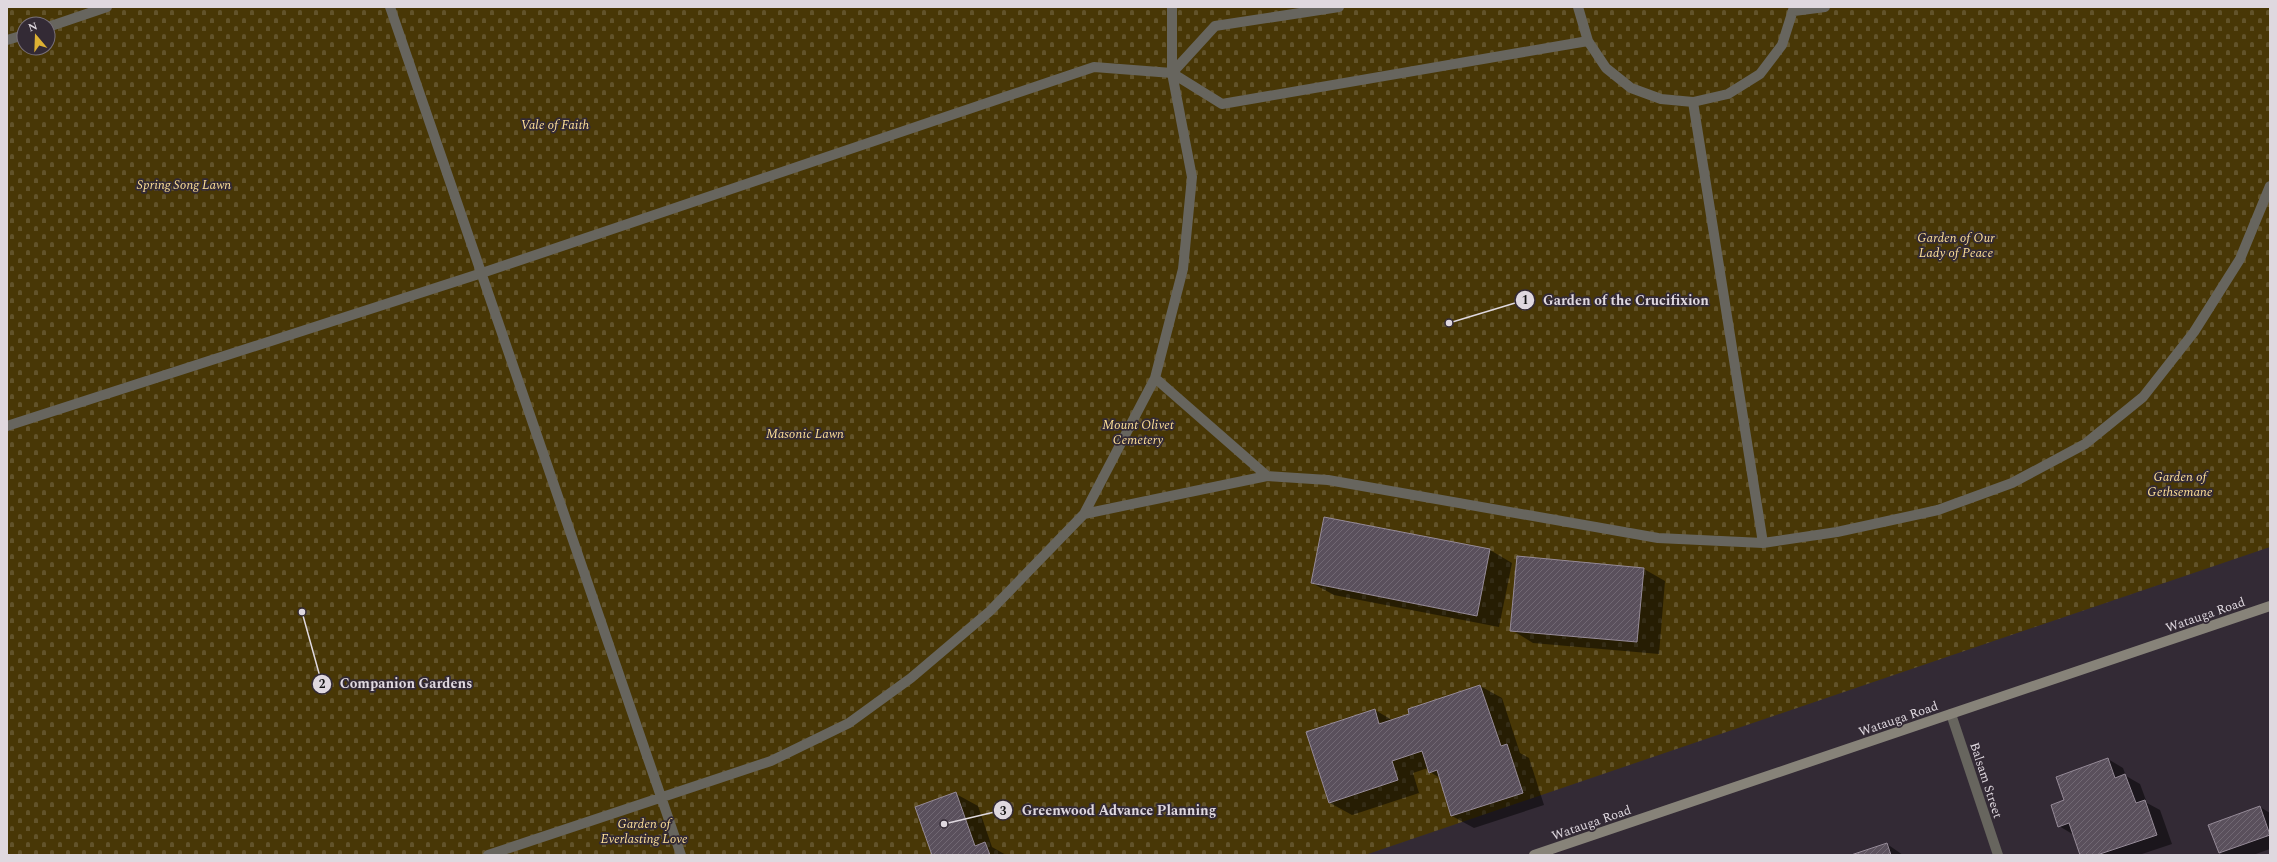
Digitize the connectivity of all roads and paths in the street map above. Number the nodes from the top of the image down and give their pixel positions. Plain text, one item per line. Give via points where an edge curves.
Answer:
1 (107, 7) edge
2 (390, 7) edge
3 (1172, 7) edge
4 (1340, 7) edge
5 (1578, 7) edge
6 (1825, 7) edge
7 (1794, 9) edge
8 (56, 24) edge
9 (1588, 42) junction
10 (1172, 73) junction
11 (1693, 102) junction
12 (2270, 186) edge
13 (482, 273) junction
14 (1155, 378) junction
15 (7, 426) edge
16 (1267, 476) junction
17 (1084, 514) junction
18 (1763, 543) junction
19 (2270, 606) edge
20 (1951, 714) junction
21 (660, 798) junction
22 (488, 855) edge
23 (681, 855) edge
24 (1534, 855) edge
25 (1998, 855) edge

1 - 8 street
2 - 13 street
3 - 10 street
4 - 10 street via 1215,26
5 - 9 street
6 - 7 street
7 - 11 street via 1782,46 1760,74 1728,94
9 - 10 street via 1222,104
9 - 11 street via 1606,68 1632,88 1661,99
10 - 13 street via 1094,67
10 - 14 street via 1192,177 1183,269
11 - 18 street
12 - 18 street via 2240,259 2194,332 2143,397 2085,444 2012,483 1938,510 1837,532
13 - 15 street
13 - 21 street
14 - 16 street
14 - 17 street
16 - 17 street
16 - 18 street via 1328,480 1658,538
17 - 21 street via 990,611 911,678 849,723 771,762
19 - 20 street, Watauga Road
20 - 24 street, Watauga Road
20 - 25 street, Balsam Street
21 - 22 street
21 - 23 street

